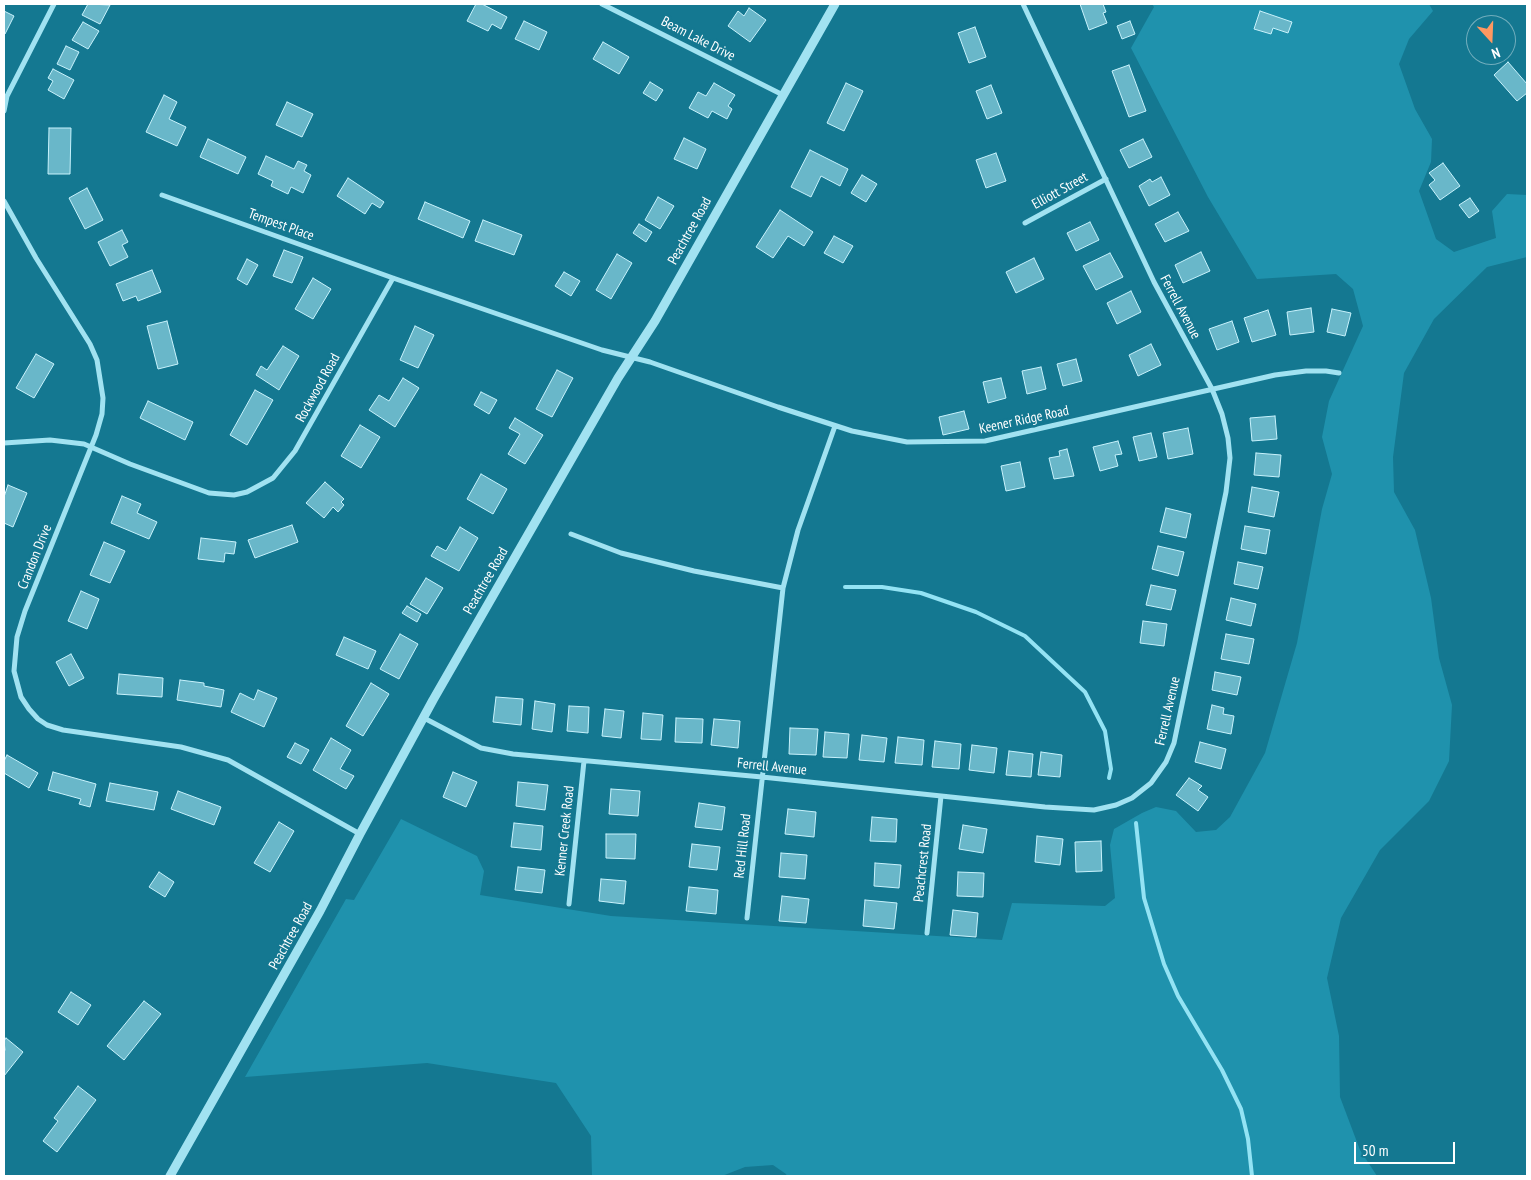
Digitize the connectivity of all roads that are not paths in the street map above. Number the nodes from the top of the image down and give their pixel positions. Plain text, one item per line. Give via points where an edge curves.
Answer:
1 (54, 4) edge
2 (602, 4) edge
3 (835, 4) edge
4 (1023, 4) edge
5 (783, 95) junction
6 (4, 111) edge
7 (1106, 179) junction
8 (162, 195) dead end
9 (4, 201) edge
10 (1025, 223) dead end
11 (393, 278) junction
12 (632, 356) junction
13 (1340, 373) dead end
14 (1212, 389) junction
15 (835, 426) junction
16 (4, 443) edge
17 (92, 446) junction
18 (571, 534) dead end
19 (783, 588) junction
20 (424, 718) junction
21 (584, 761) junction
22 (762, 777) junction
23 (941, 796) junction
24 (360, 834) junction
25 (569, 904) dead end
26 (747, 918) dead end
27 (927, 933) dead end
28 (170, 1176) edge

1 - 6 street via 7,96
2 - 5 street, Beam Lake Drive
3 - 5 street, Peachtree Road
4 - 7 street, Ferrell Avenue
5 - 12 street, Peachtree Road
7 - 10 street, Elliott Street
7 - 14 street, Ferrell Avenue via 1154,282
8 - 11 street, Tempest Place
9 - 17 street, Crandon Drive via 97,360 103,398 102,414
11 - 12 street via 602,350
11 - 17 street, Rockwood Road via 295,451 266,483 234,495 209,493 130,464
12 - 15 street, Keener Ridge Road
12 - 20 street, Peachtree Road
13 - 14 street, Keener Ridge Road via 1306,371
14 - 15 street, Keener Ridge Road via 985,441 907,442
14 - 23 street, Ferrell Avenue via 1228,438 1229,476 1174,743 1166,762 1150,783 1132,798 1094,810
15 - 19 street, Red Hill Road via 798,530
16 - 17 street, Rockwood Road via 63,440
17 - 24 street, Crandon Drive via 17,637 14,671 21,697 29,709 47,725 63,730 181,747 228,760
18 - 19 street via 621,553 694,572
19 - 22 street, Red Hill Road
20 - 21 street, Ferrell Avenue via 481,748
20 - 24 street, Peachtree Road
21 - 22 street, Ferrell Avenue
21 - 25 street, Kenner Creek Road
22 - 23 street, Ferrell Avenue
22 - 26 street, Red Hill Road
23 - 27 street, Peachcrest Road
24 - 28 street, Peachtree Road via 302,944

